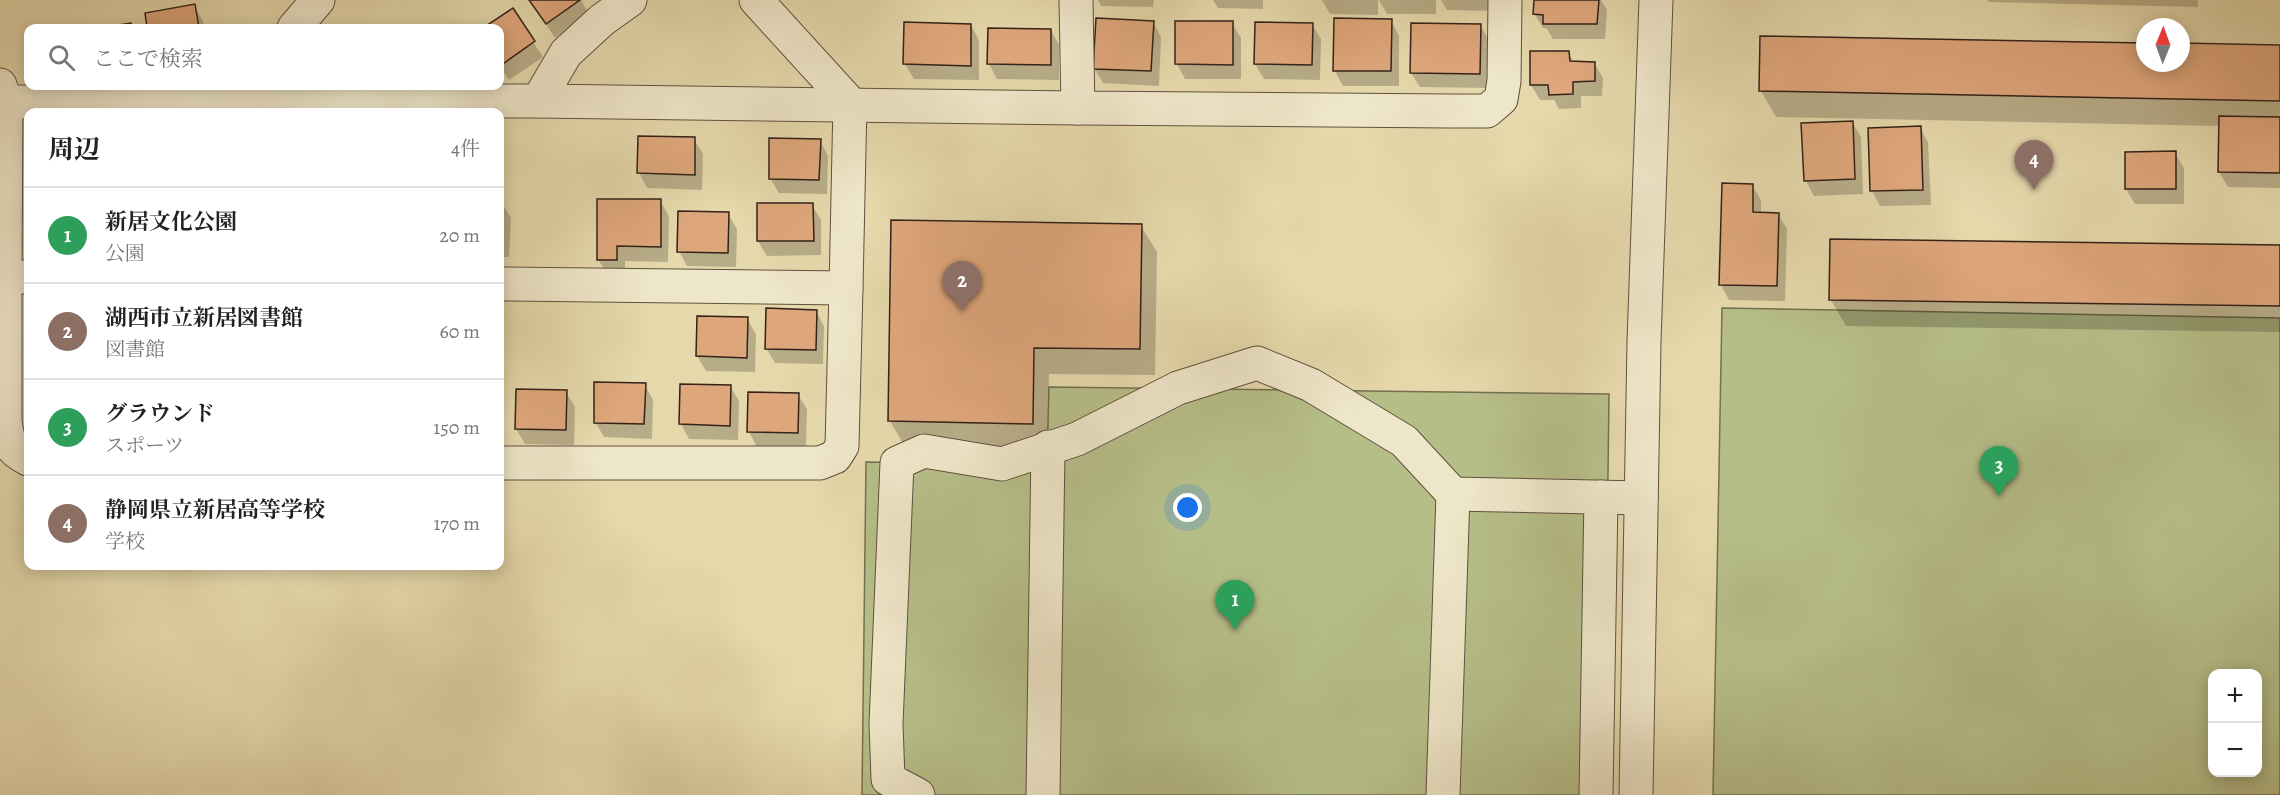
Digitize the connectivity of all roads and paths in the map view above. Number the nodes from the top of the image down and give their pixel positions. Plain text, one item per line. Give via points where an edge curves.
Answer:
1 (318, 0) edge
2 (630, 0) edge
3 (756, 0) edge
4 (1076, 0) edge
5 (1505, 0) edge
6 (1656, 0) edge
7 (297, 24) edge
8 (3, 93) edge
9 (250, 94) edge
10 (538, 101) junction
11 (850, 103) junction
12 (1078, 108) junction
13 (17, 277) edge
14 (504, 284) edge
15 (846, 288) junction
16 (1048, 447) junction
17 (24, 457) edge
18 (504, 463) edge
19 (1453, 494) junction
20 (1601, 497) junction
21 (1641, 498) junction
22 (1441, 793) edge
23 (918, 795) edge
24 (1043, 795) edge
25 (1596, 795) edge
26 (1636, 795) edge

1 - 7 street
2 - 10 street via 566,54
3 - 11 street
4 - 12 street
5 - 12 street via 1504,81 1501,99 1487,111
6 - 21 street
8 - 9 street
8 - 13 street
9 - 10 street
10 - 11 street
11 - 12 street
11 - 15 street
13 - 17 street via 5,422 14,452
14 - 15 street
15 - 18 street via 842,446 835,457 820,463
16 - 19 street via 1077,439 1178,388 1257,363 1311,386 1404,441
16 - 23 street via 1002,464 924,451 897,463 886,724 888,779
16 - 24 street
19 - 20 street
19 - 22 street
20 - 21 street
20 - 25 street
21 - 26 street

